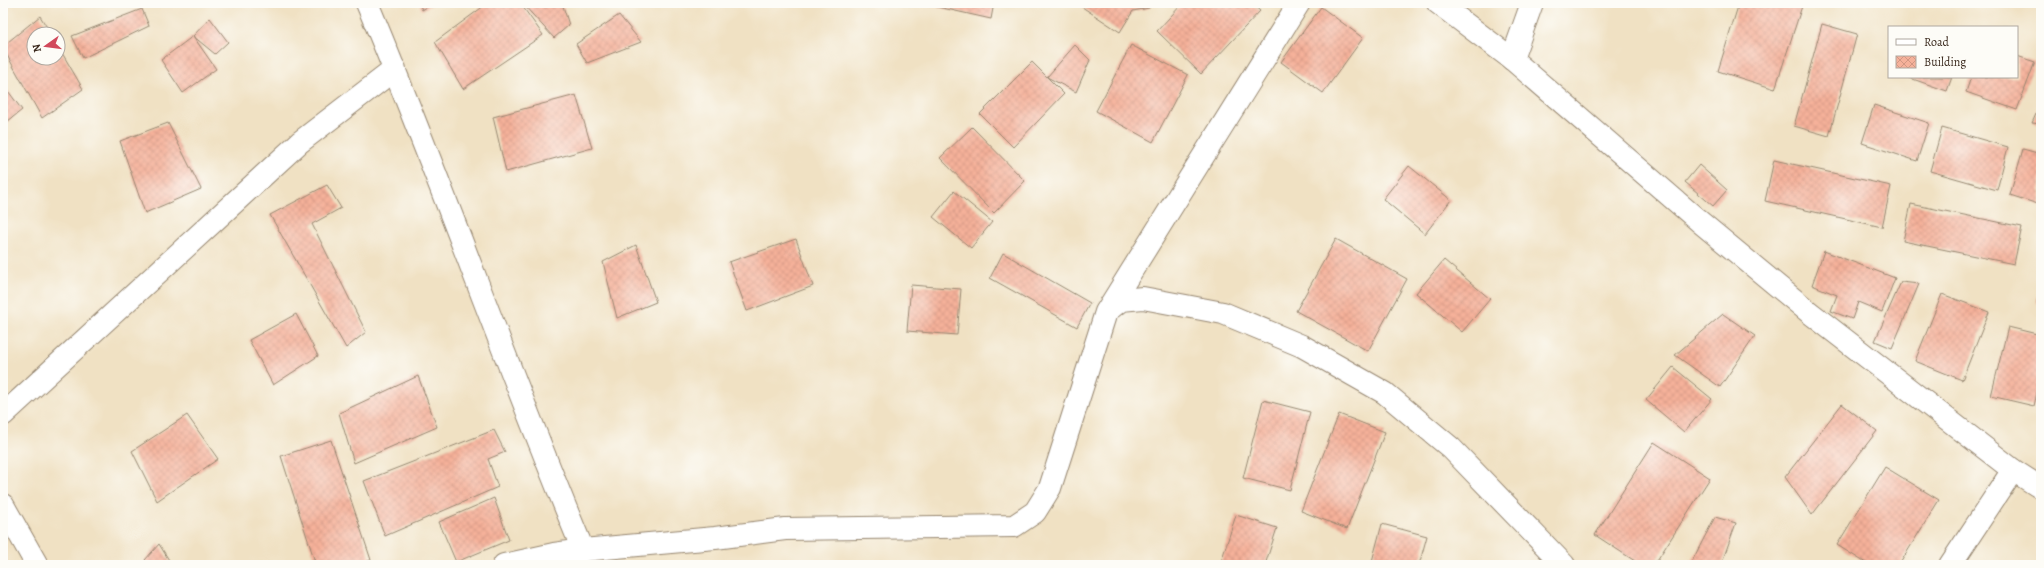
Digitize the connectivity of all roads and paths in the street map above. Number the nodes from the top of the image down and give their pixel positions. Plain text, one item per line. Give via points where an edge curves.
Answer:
1 (367, 3) edge
2 (1299, 3) edge
3 (1438, 3) edge
4 (1532, 3) edge
5 (1512, 59) junction
6 (395, 69) junction
7 (1106, 312) junction
8 (3, 415) edge
9 (2013, 470) junction
10 (2041, 488) edge
11 (3, 506) edge
12 (583, 550) junction
13 (37, 565) edge
14 (504, 565) edge
15 (1564, 565) edge
16 (1950, 565) edge

1 - 6 street
2 - 7 street
3 - 5 street
4 - 5 street
5 - 9 street via 1797,302
6 - 8 street via 300,142
6 - 12 street via 537,441
7 - 12 street via 1050,488 1034,512 1014,526 785,529
7 - 15 street via 1122,300 1143,298 1223,313 1302,346 1384,393 1451,448
9 - 10 street
9 - 16 street
11 - 13 street
12 - 14 street

